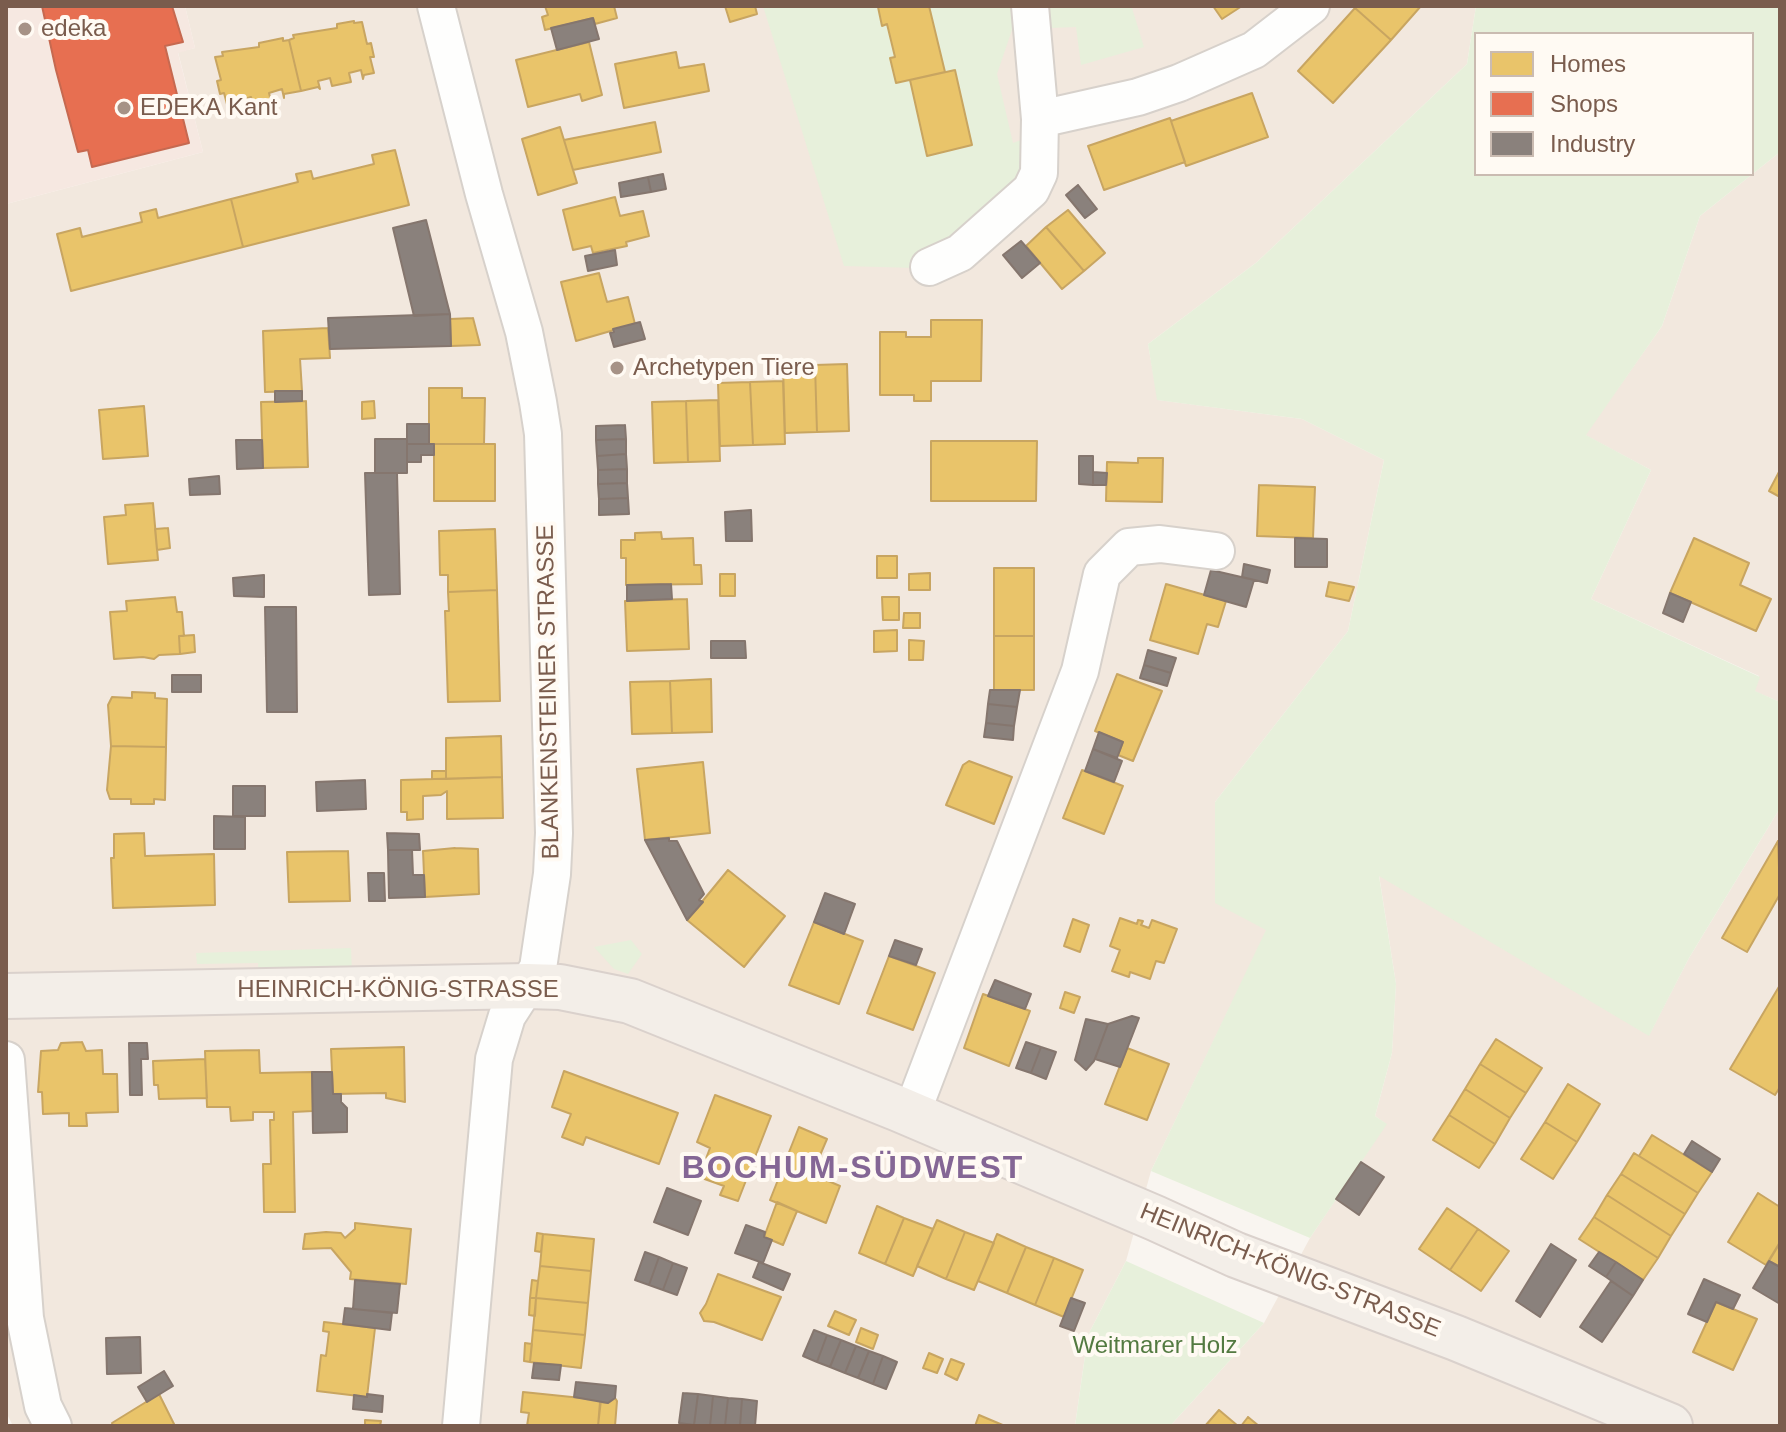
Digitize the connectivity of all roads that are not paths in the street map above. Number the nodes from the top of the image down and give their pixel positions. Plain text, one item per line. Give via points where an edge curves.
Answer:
1 (436, 6) edge
2 (1030, 6) edge
3 (1311, 6) edge
4 (1040, 119) junction
5 (929, 267) dead end
6 (1216, 551) dead end
7 (527, 986) junction
8 (6, 996) edge
9 (6, 1060) edge
10 (911, 1115) junction
11 (53, 1426) edge
12 (461, 1426) edge
13 (1670, 1426) edge

1 - 7 street, BLANKENSTEINER STRASSE via 524,332 543,434 554,833 538,968
2 - 4 street
3 - 4 street via 1254,50 1179,83
4 - 5 street via 1039,173 1031,190 960,253
6 - 10 street via 1160,544 1129,547 1102,574 1080,671
7 - 8 main road, HEINRICH-KÖNIG-STRASSE
7 - 10 main road, HEINRICH-KÖNIG-STRASSE via 630,1001
7 - 12 street, BLANKENSTEINER STRASSE via 507,1016 494,1059
9 - 11 street via 25,1318 43,1406
10 - 13 main road, HEINRICH-KÖNIG-STRASSE via 1236,1255

